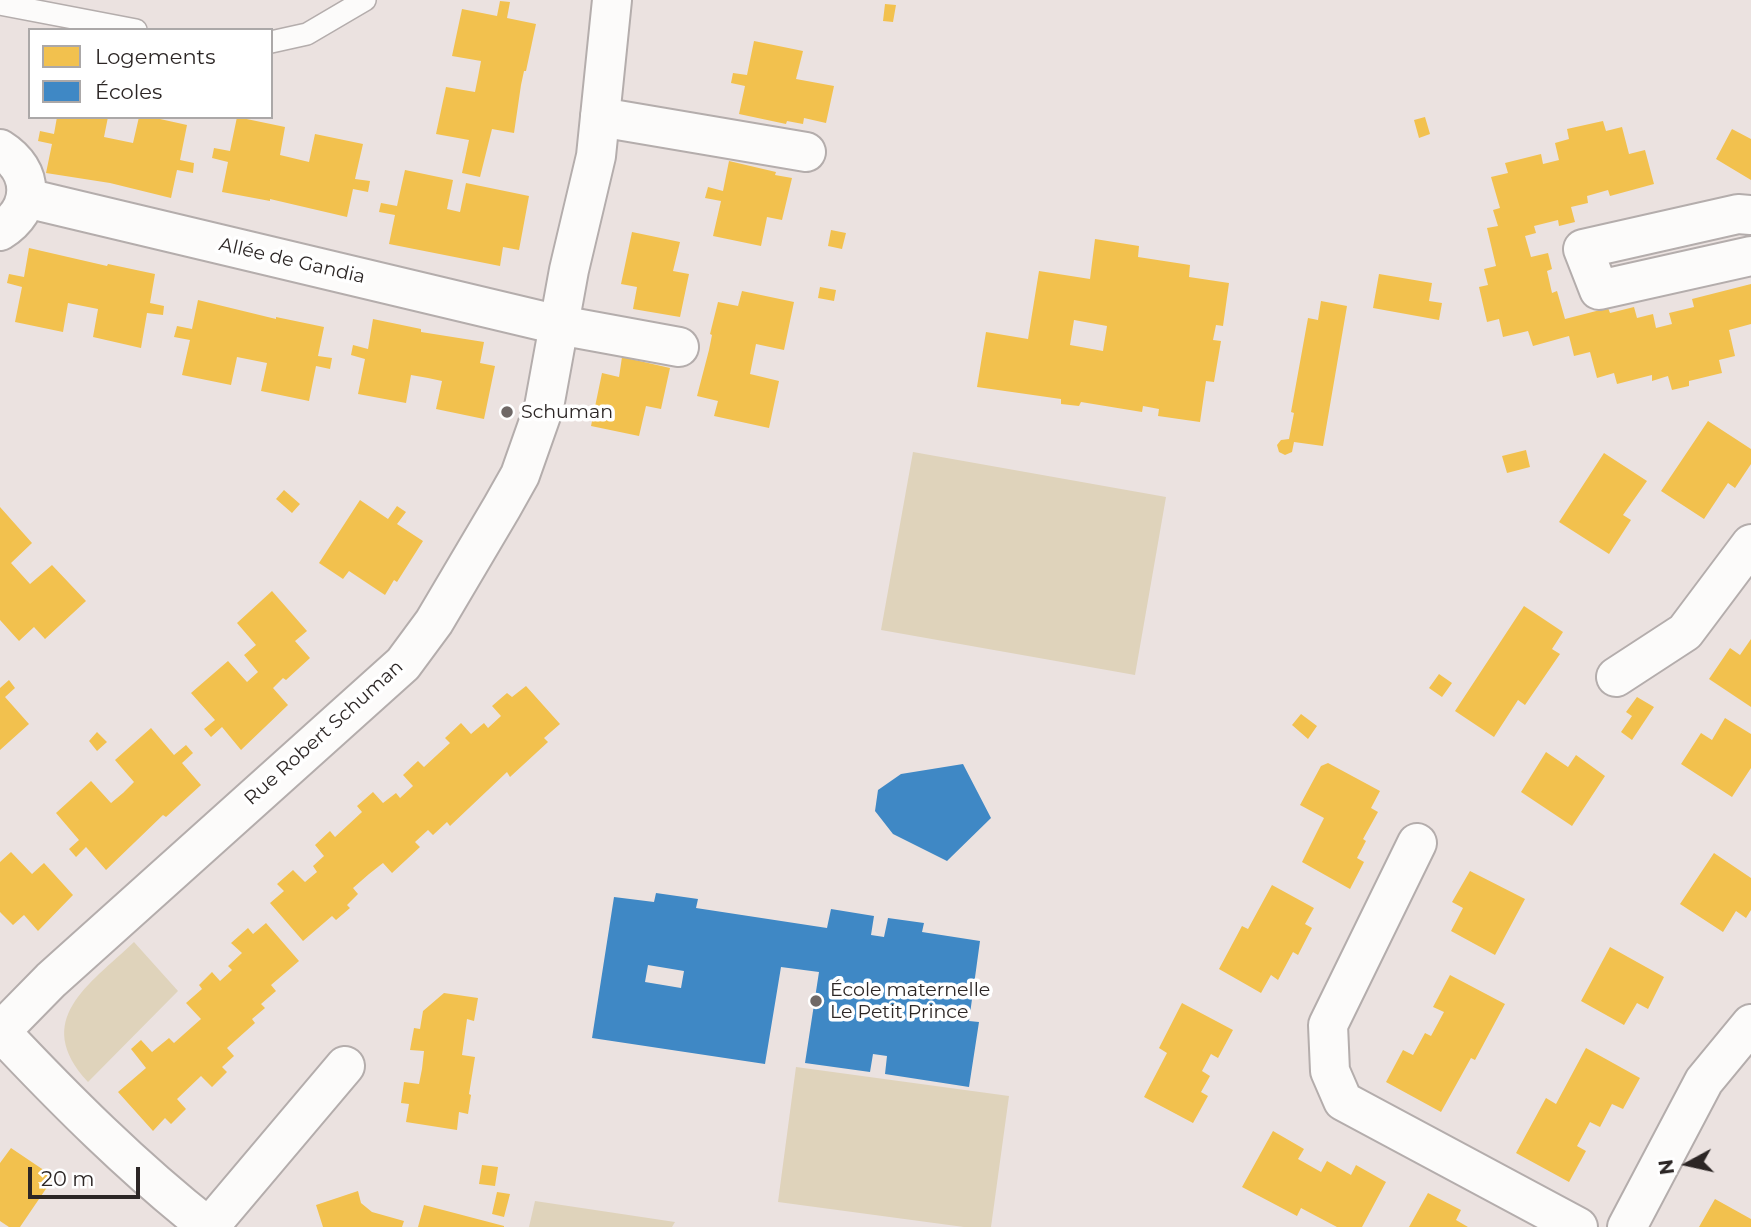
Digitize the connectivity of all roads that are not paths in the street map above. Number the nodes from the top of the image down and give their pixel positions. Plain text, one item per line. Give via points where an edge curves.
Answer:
1 (365, 0) edge
2 (612, 0) edge
3 (0, 4) edge
4 (126, 28) edge
5 (273, 42) edge
6 (600, 117) junction
7 (0, 149) edge
8 (806, 152) dead end
9 (26, 198) junction
10 (1751, 215) edge
11 (0, 231) edge
12 (1751, 256) edge
13 (559, 325) junction
14 (679, 346) dead end
15 (1751, 544) edge
16 (1616, 677) dead end
17 (1417, 843) dead end
18 (1751, 1024) edge
19 (0, 1031) edge
20 (345, 1066) dead end
21 (208, 1227) edge
22 (1578, 1227) edge
23 (1627, 1227) edge

1 - 5 lane via 307,34
2 - 6 street, Rue Robert Schuman
3 - 4 lane
6 - 8 street
6 - 13 street, Rue Robert Schuman via 596,156
7 - 9 street via 22,169
9 - 11 street via 21,213
9 - 13 street, Allée de Gandia
10 - 12 street via 1738,214 1583,249 1599,290
13 - 14 street
13 - 19 street, Rue Robert Schuman via 544,407 520,475 403,664
15 - 16 street via 1685,632
17 - 22 street via 1328,1025 1330,1070 1343,1101
18 - 23 street via 1704,1081
19 - 21 street via 78,1111
20 - 21 street

